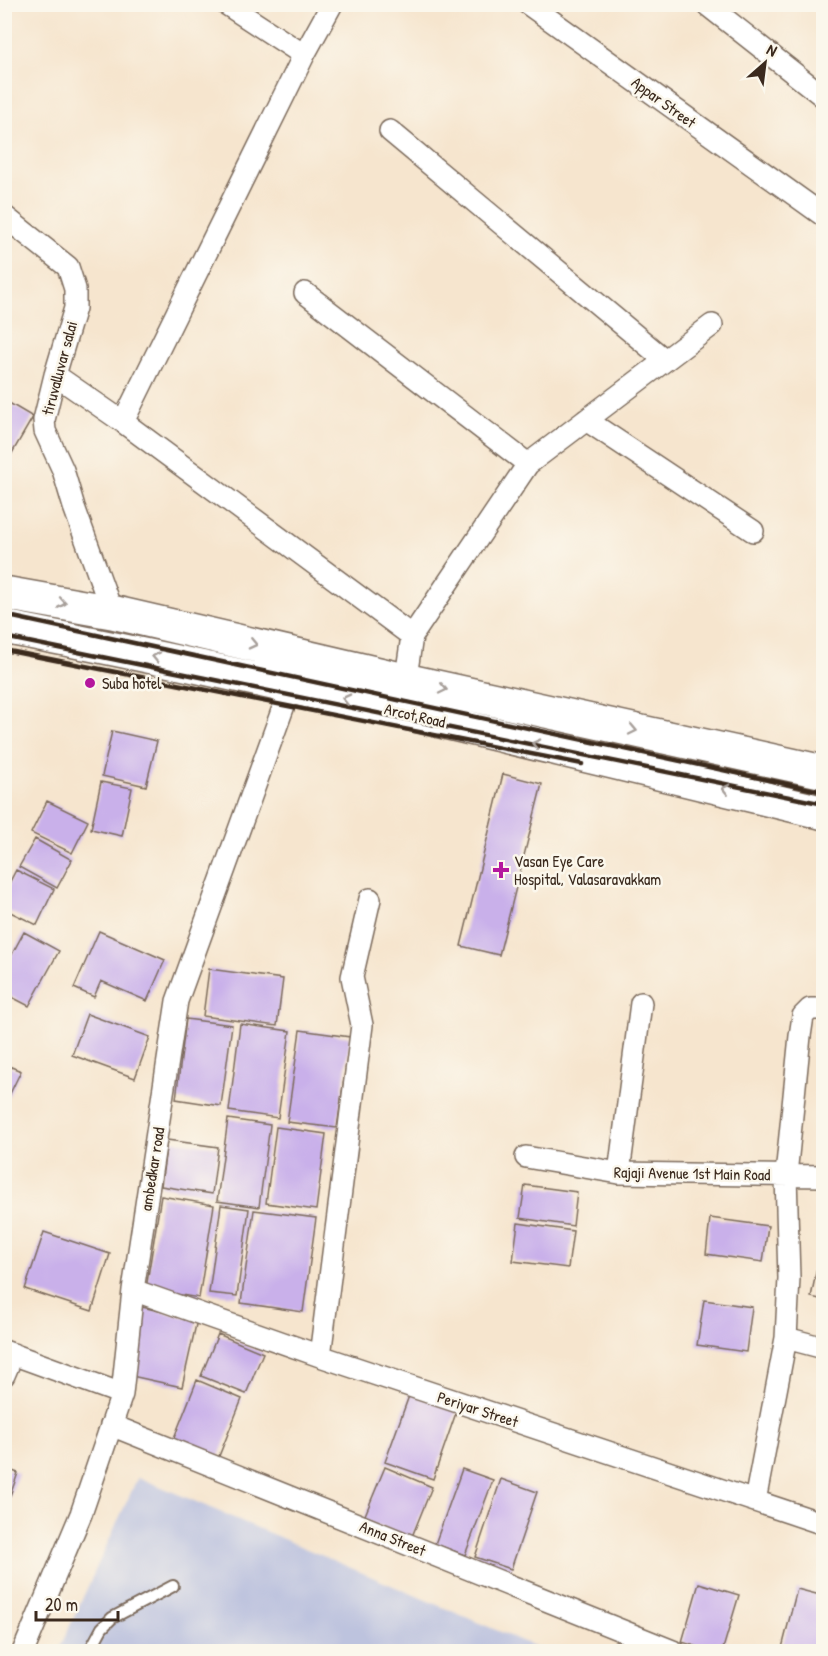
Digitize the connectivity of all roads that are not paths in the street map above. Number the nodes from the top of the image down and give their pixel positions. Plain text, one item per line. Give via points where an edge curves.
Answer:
1 (226, 4) edge
2 (332, 4) edge
3 (528, 4) edge
4 (706, 4) edge
5 (304, 55) junction
6 (824, 96) edge
7 (390, 131) dead end
8 (4, 216) edge
9 (824, 216) edge
10 (305, 293) dead end
11 (712, 325) dead end
12 (665, 360) junction
13 (54, 375) junction
14 (586, 420) junction
15 (123, 422) junction
16 (528, 465) junction
17 (753, 531) dead end
18 (4, 593) edge
19 (112, 612) junction
20 (4, 627) edge
21 (412, 636) junction
22 (291, 687) junction
23 (404, 696) junction
24 (780, 763) junction
25 (824, 772) edge
26 (774, 801) junction
27 (824, 813) edge
28 (370, 899) dead end
29 (641, 1003) dead end
30 (824, 1009) edge
31 (526, 1157) dead end
32 (619, 1173) junction
33 (786, 1175) junction
34 (824, 1176) edge
35 (133, 1290) junction
36 (786, 1338) junction
37 (824, 1348) edge
38 (9, 1353) edge
39 (320, 1356) junction
40 (4, 1375) edge
41 (122, 1394) junction
42 (111, 1425) junction
43 (755, 1501) junction
44 (824, 1524) edge
45 (173, 1586) dead end
46 (22, 1652) edge
47 (89, 1652) edge
48 (675, 1652) edge

1 - 5 street
2 - 5 street
3 - 9 street, Appar Street
4 - 6 street
5 - 15 street
7 - 12 street
8 - 13 street, tiruvalluvar salai via 68,267 75,289 75,308
10 - 16 street
11 - 12 street
12 - 14 street
13 - 15 street
13 - 19 street, tiruvalluvar salai via 45,431 63,470
14 - 16 street
14 - 17 street
15 - 21 street
16 - 21 street
18 -> 19 main road, Arcot Road
19 -> 23 main road, Arcot Road
22 -> 20 main road, Arcot Road
21 - 23 street
23 -> 22 main road, Arcot Road
22 - 35 street, ambedkar road via 177,1001
23 -> 24 main road, Arcot Road
26 -> 23 main road, Arcot Road
24 - 25 main road, Arcot Road
24 - 26 main road
26 - 27 main road, Arcot Road
28 - 39 street via 352,977 362,1025
29 - 32 street
30 - 33 street via 810,1009 803,1016
31 - 32 street, Rajaji Avenue 1st Main Road
32 - 33 street, Rajaji Avenue 1st Main Road
33 - 34 street, Rajaji Avenue 1st Main Road
33 - 36 street
35 - 39 street, Periyar Street
35 - 41 street, ambedkar road
36 - 37 street
36 - 43 street
38 - 40 street
38 - 41 street
39 - 43 street, Periyar Street
41 - 42 street, ambedkar road
42 - 46 street, ambedkar road via 81,1514
42 - 48 street, Anna Street
43 - 44 street, Periyar Street
45 - 47 lane via 112,1618

